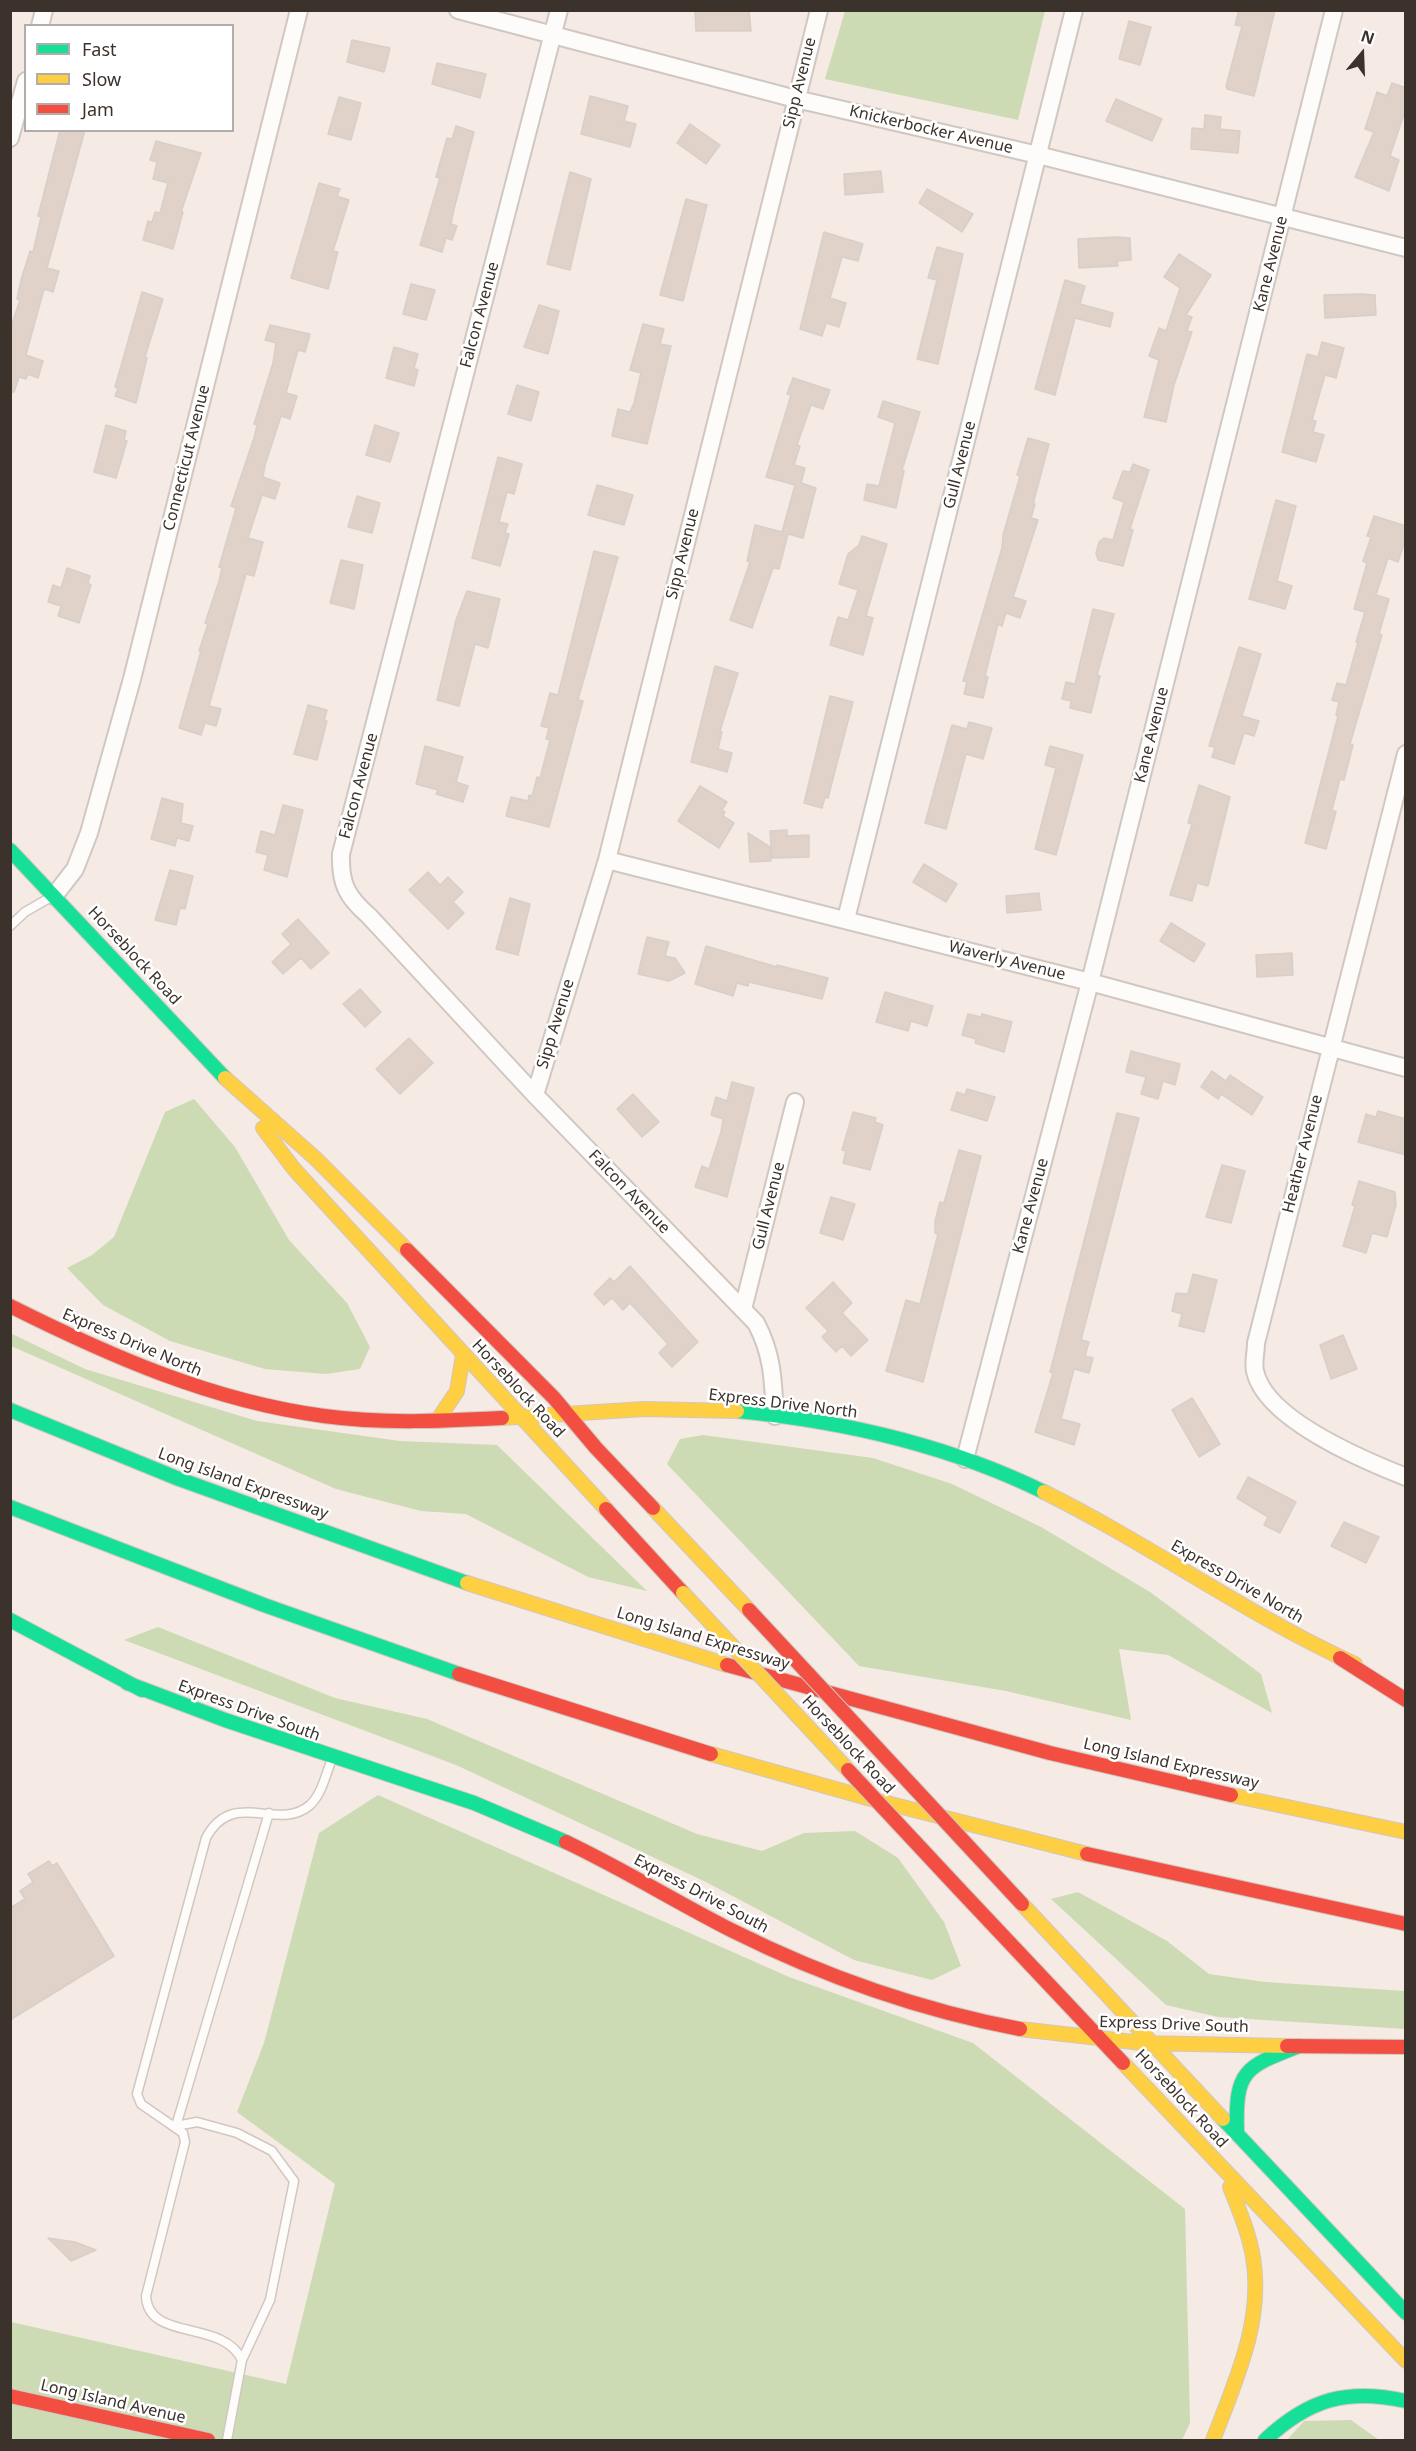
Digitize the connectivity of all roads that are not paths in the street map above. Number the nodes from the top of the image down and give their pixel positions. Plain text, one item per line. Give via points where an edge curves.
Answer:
1 (299, 10) edge
2 (458, 10) edge
3 (559, 10) edge
4 (819, 10) edge
5 (1074, 10) edge
6 (1334, 10) edge
7 (553, 34) junction
8 (24, 88) edge
9 (796, 99) junction
10 (10, 138) edge
11 (1038, 155) junction
12 (1283, 216) junction
13 (1406, 248) edge
14 (1406, 754) edge
15 (10, 850) edge
16 (606, 860) junction
17 (54, 896) junction
18 (846, 919) junction
19 (10, 926) edge
20 (1090, 982) junction
21 (1329, 1048) junction
22 (1406, 1068) edge
23 (233, 1086) junction
24 (535, 1095) junction
25 (795, 1102) dead end
26 (10, 1306) edge
27 (743, 1309) junction
28 (463, 1355) junction
29 (10, 1410) edge
30 (567, 1415) junction
31 (775, 1416) junction
32 (524, 1418) junction
33 (437, 1421) junction
34 (965, 1459) junction
35 (1406, 1477) edge
36 (10, 1507) edge
37 (10, 1620) edge
38 (10, 1635) edge
39 (1340, 1658) junction
40 (1406, 1686) edge
41 (142, 1690) junction
42 (1406, 1700) edge
43 (332, 1758) junction
44 (269, 1813) junction
45 (1406, 1832) edge
46 (1406, 1924) edge
47 (1104, 2041) junction
48 (1153, 2044) junction
49 (1299, 2046) junction
50 (1406, 2047) edge
51 (176, 2126) junction
52 (1237, 2131) junction
53 (1221, 2167) junction
54 (1361, 2264) junction
55 (1406, 2295) edge
56 (1406, 2313) edge
57 (242, 2360) junction
58 (1406, 2361) edge
59 (10, 2396) edge
60 (1406, 2401) edge
61 (208, 2440) edge
62 (227, 2440) edge
63 (1213, 2440) edge
64 (1265, 2440) edge

1 - 17 street, Connecticut Avenue via 132,679 89,833 75,868
2 - 7 street, Knickerbocker Avenue
3 - 7 street, Falcon Avenue
4 - 9 street, Sipp Avenue
5 - 11 street, Gull Avenue
6 - 12 street, Kane Avenue
7 - 9 street, Knickerbocker Avenue
7 - 24 street, Falcon Avenue via 341,854 340,875 352,901
8 - 10 street
9 - 11 street, Knickerbocker Avenue
9 - 16 street, Sipp Avenue
11 - 12 street, Knickerbocker Avenue
11 - 18 street, Gull Avenue
12 - 13 street, Knickerbocker Avenue
12 - 20 street, Kane Avenue
14 - 21 street, Heather Avenue
15 - 17 main road, Horseblock Road
16 - 18 street, Waverly Avenue
16 - 24 street, Sipp Avenue
17 - 19 lane via 25,912
17 - 23 main road, Horseblock Road
18 - 20 street, Waverly Avenue
20 - 21 street, Waverly Avenue
20 - 34 street, Kane Avenue
21 - 22 street, Waverly Avenue
21 - 35 street, Heather Avenue via 1256,1343 1255,1371 1263,1390 1279,1409 1320,1436
23 - 28 main road, Horseblock Road via 294,1169
23 - 30 main road, Horseblock Road via 323,1166
24 - 27 street, Falcon Avenue
25 - 27 street, Gull Avenue
26 - 33 main road, Express Drive North via 100,1351 232,1399 326,1416
27 - 31 street, Falcon Avenue via 767,1344
28 - 32 main road, Horseblock Road
28 - 33 main road via 464,1373 458,1396
29 - 45 main road, Long Island Expressway via 293,1521 569,1616 887,1710 1029,1747
30 - 31 main road, Express Drive North via 688,1409
30 - 32 main road, Express Drive North
30 - 48 main road, Horseblock Road, bridge
31 - 34 main road, Express Drive North via 869,1432
32 - 33 main road, Express Drive North
32 - 47 main road, Horseblock Road, bridge
34 - 39 main road, Express Drive North via 1076,1508 1266,1622
36 - 46 main road via 273,1610 691,1749 1010,1836
37 - 41 main road
38 - 41 main road, Express Drive South
39 - 40 main road, Express Drive North
39 - 42 main road
41 - 43 main road, Express Drive South
43 - 44 lane via 309,1806 291,1815
43 - 47 main road, Express Drive South via 523,1822 758,1943 864,1988 990,2023
44 - 51 lane
44 - 51 lane via 246,1811 227,1815 213,1824 206,1838 137,2094 141,2104
47 - 48 main road, Express Drive South
47 - 53 main road, Horseblock Road
48 - 49 main road, Express Drive South
48 - 52 main road, Horseblock Road
49 - 50 main road, Express Drive South
49 - 52 main road via 1256,2064 1243,2076 1235,2096
51 - 57 lane via 185,2142 147,2304 158,2319 227,2341
51 - 57 lane via 197,2122 237,2133 272,2151 294,2181 270,2300
52 - 54 main road, Horseblock Road
53 - 58 main road, Horseblock Road
53 - 63 main road via 1244,2216 1258,2279 1251,2336
54 - 55 main road
54 - 56 main road, Horseblock Road
57 - 62 lane
59 - 61 main road, Long Island Avenue
60 - 64 main road via 1354,2395 1315,2403 1296,2413

